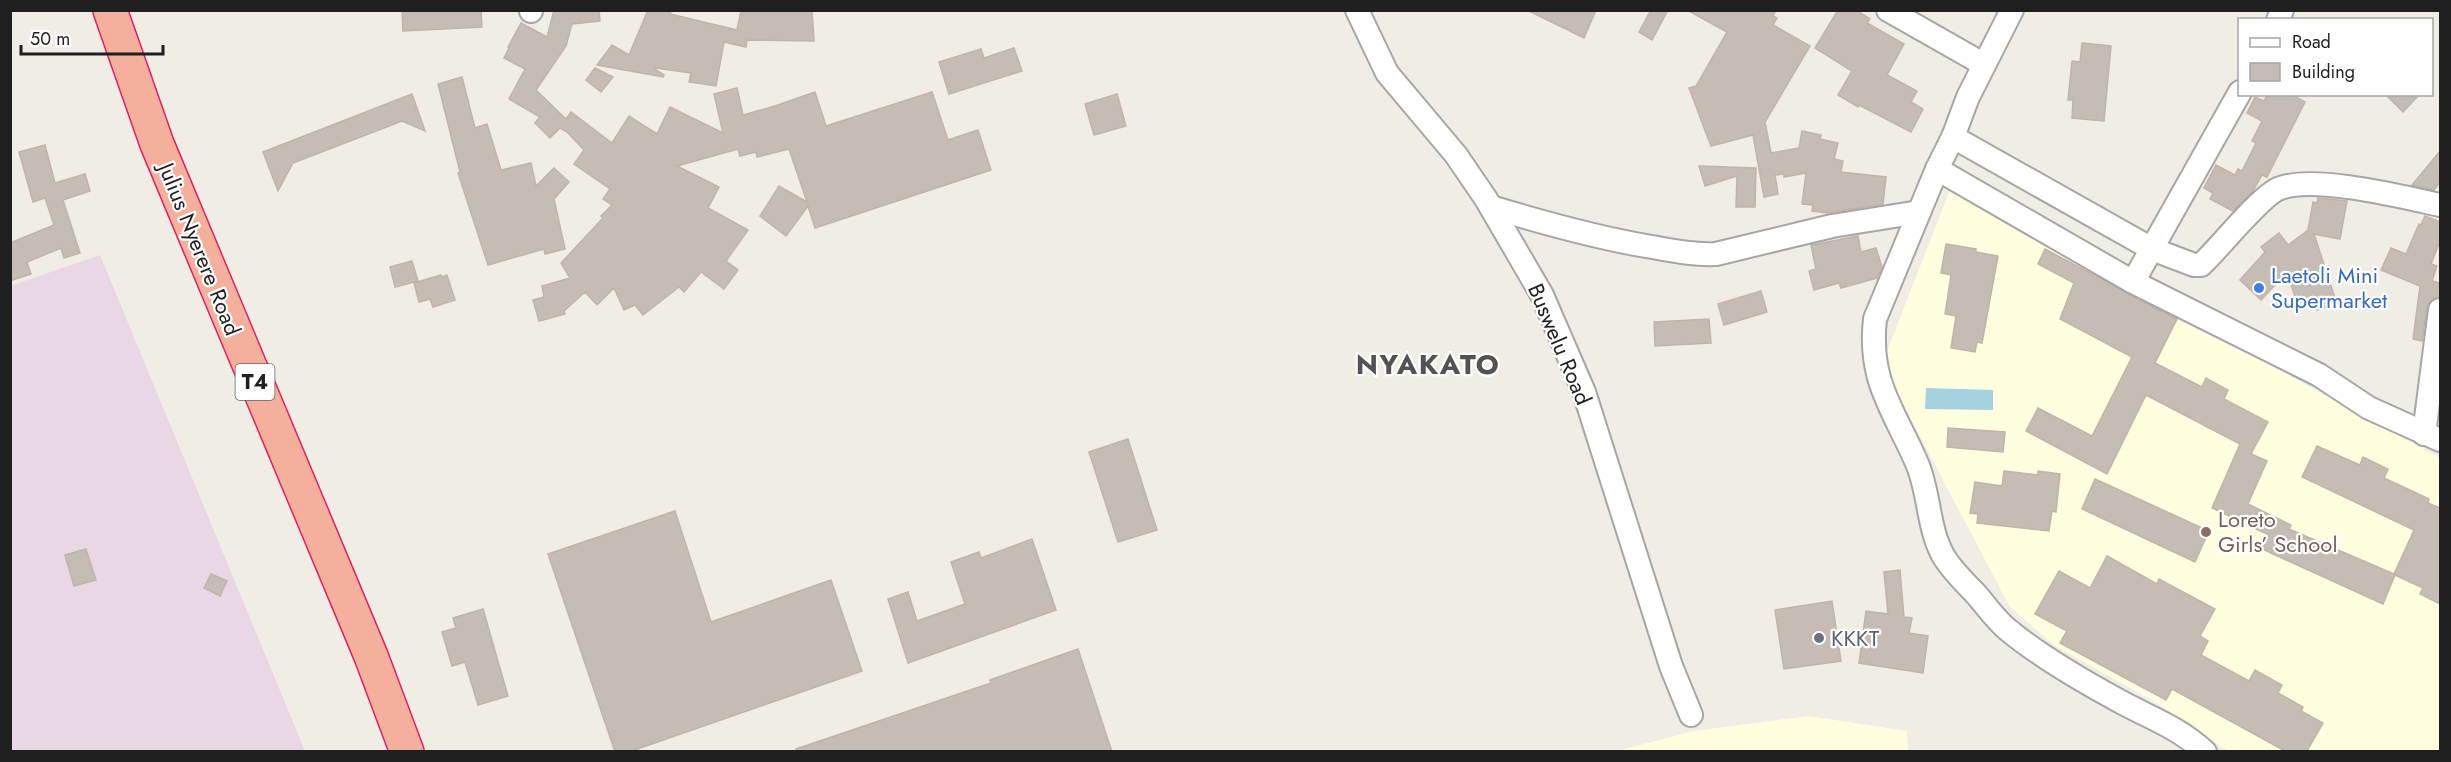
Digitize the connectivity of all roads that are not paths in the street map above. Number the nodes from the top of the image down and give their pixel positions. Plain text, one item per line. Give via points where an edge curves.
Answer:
1 (110, 10) edge
2 (1357, 10) edge
3 (1888, 10) edge
4 (2012, 10) edge
5 (1983, 64) junction
6 (2238, 96) edge
7 (1953, 137) junction
8 (1937, 169) junction
9 (2440, 205) edge
10 (1491, 207) junction
11 (1919, 212) junction
12 (2152, 249) junction
13 (2133, 282) junction
14 (2440, 310) edge
15 (2432, 437) edge
16 (1691, 715) dead end
17 (407, 752) edge
18 (2205, 752) edge

1 - 17 highway, Julius Nyerere Road / T4 via 157,144
2 - 10 street, Buswelu Road via 1386,73 1456,155
3 - 5 street
4 - 5 street
5 - 7 street
6 - 12 street
7 - 8 street
7 - 12 street
8 - 11 street
8 - 13 street
9 - 12 street via 2339,185 2288,186 2268,196 2201,265
10 - 11 street via 1572,231 1698,255
10 - 16 street, Buswelu Road via 1542,295 1584,392 1671,666
11 - 18 street via 1875,320 1872,343 1876,371 1922,477 1936,540 1944,557 2006,629 2107,695 2178,730
12 - 13 street
13 - 15 street via 2319,375 2369,408
14 - 15 street

